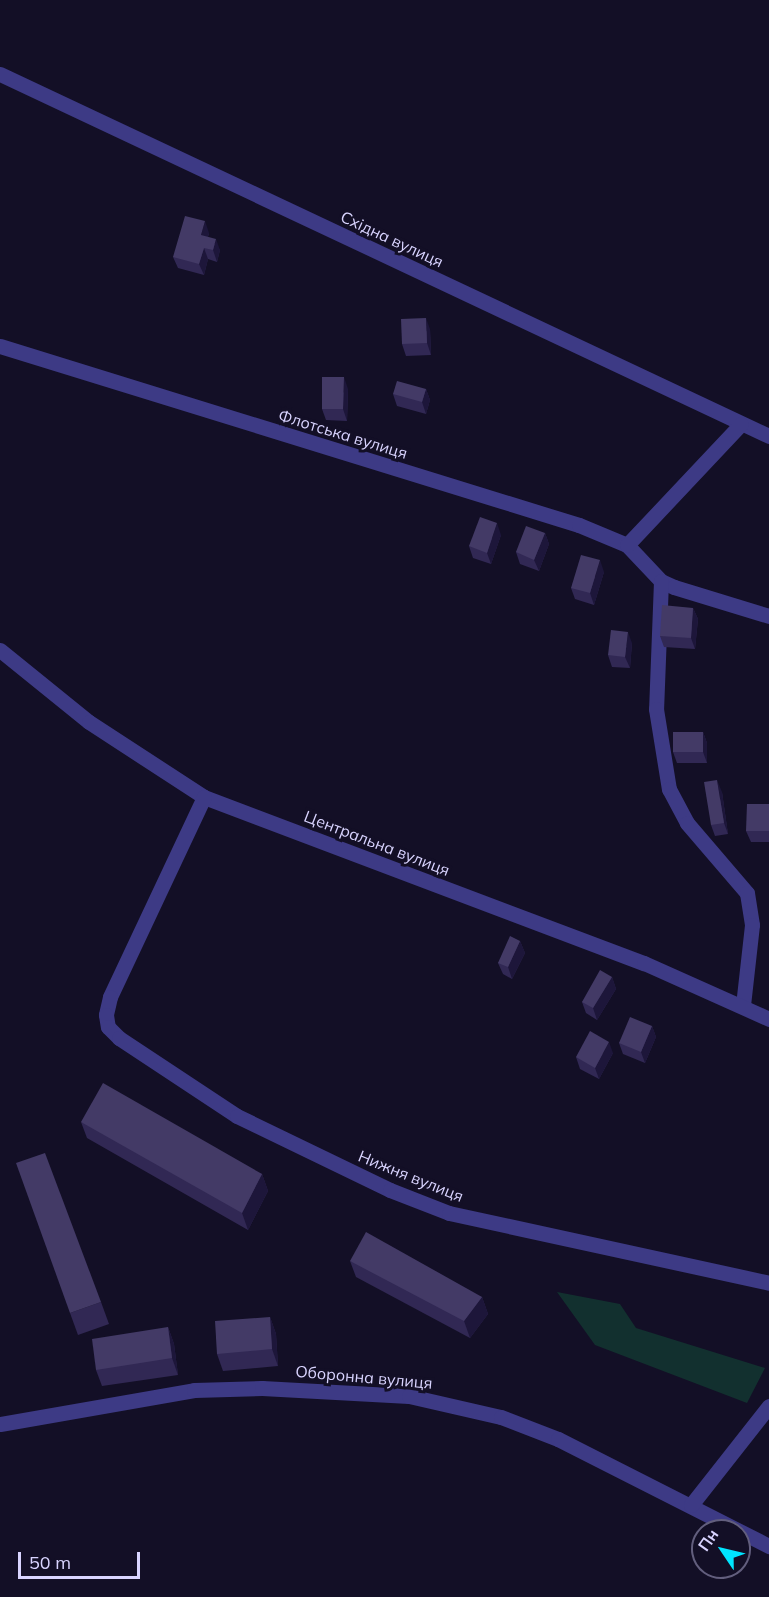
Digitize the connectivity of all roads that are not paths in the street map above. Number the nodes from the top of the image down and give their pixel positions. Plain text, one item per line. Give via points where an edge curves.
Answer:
1 (0, 74) edge
2 (0, 346) edge
3 (741, 424) junction
4 (769, 436) edge
5 (627, 545) junction
6 (660, 581) junction
7 (769, 615) edge
8 (0, 650) edge
9 (204, 797) junction
10 (743, 1005) junction
11 (769, 1019) edge
12 (769, 1283) edge
13 (769, 1406) edge
14 (0, 1424) edge
15 (691, 1505) junction
16 (769, 1546) edge

1 - 3 street, Східна вулиця
2 - 5 street, Флотська вулиця via 579,525
3 - 4 street, Східна вулиця
3 - 5 street
5 - 6 street, Флотська вулиця
6 - 7 street, Флотська вулиця via 688,594
6 - 10 street via 656,709 669,789 687,823 747,893 752,925
8 - 9 street, Центральна вулиця via 89,723
9 - 10 street, Центральна вулиця via 606,948
9 - 12 street, Нижня вулиця via 110,997 108,1027 237,1116 420,1202 513,1228
10 - 11 street, Центральна вулиця
13 - 15 street
14 - 15 street, Оборонна вулиця via 194,1390 262,1388 409,1396 501,1417 558,1439
15 - 16 street, Оборонна вулиця

